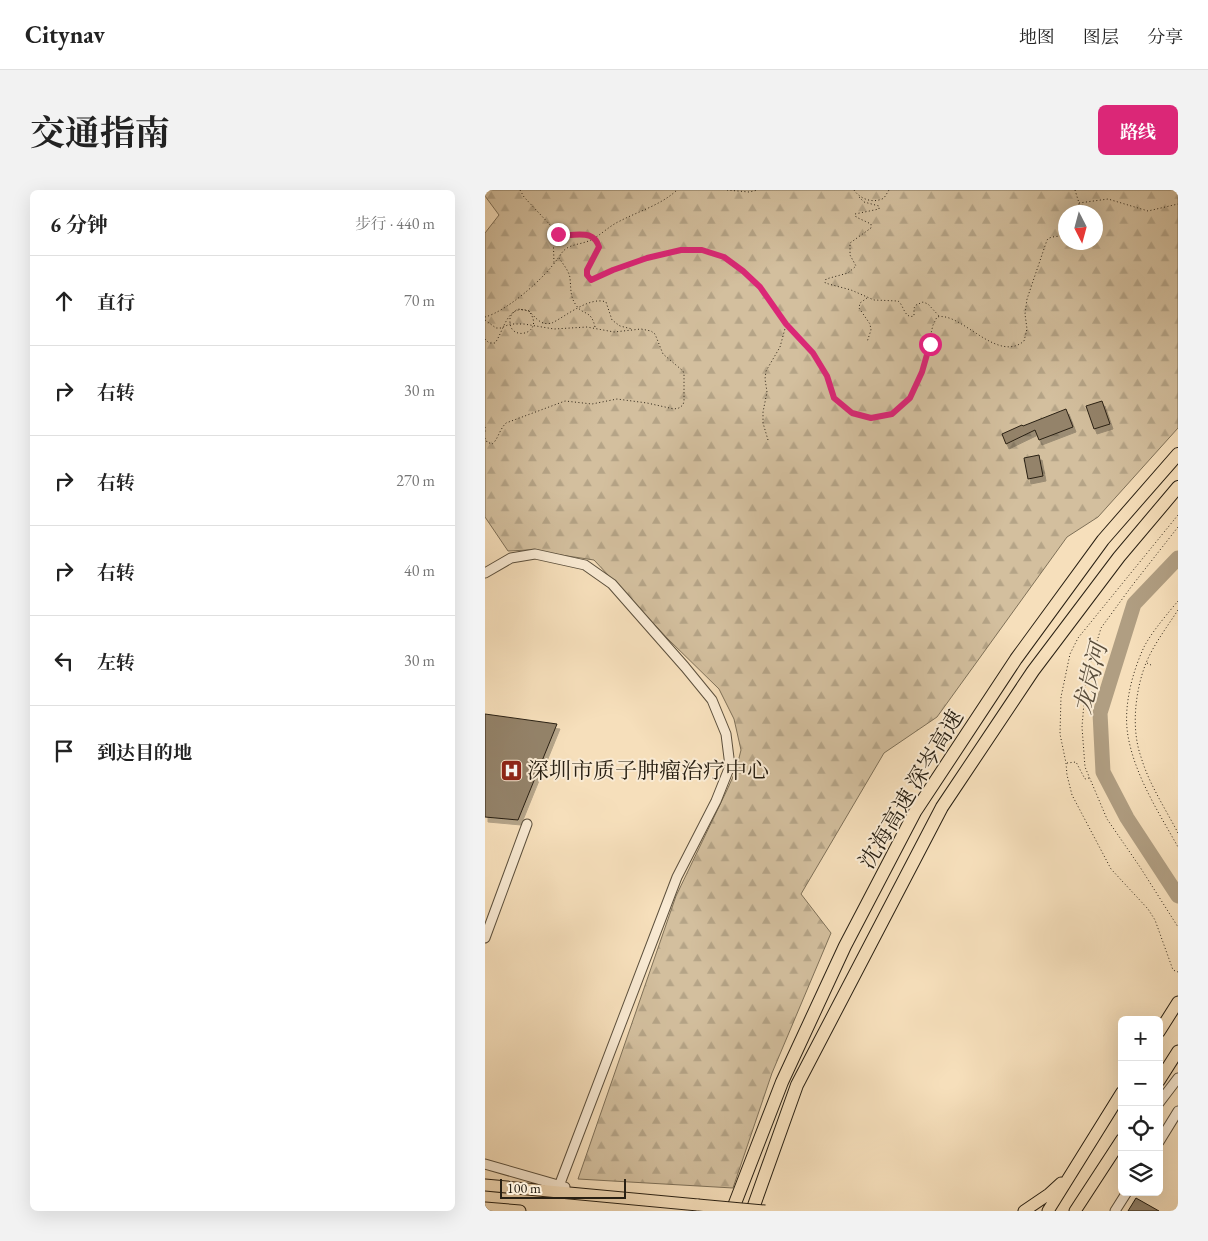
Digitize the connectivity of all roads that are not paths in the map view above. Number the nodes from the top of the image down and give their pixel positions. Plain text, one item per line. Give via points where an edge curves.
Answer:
1 (1178, 454) edge
2 (1178, 488) edge
3 (485, 573) edge
4 (527, 824) dead end
5 (485, 938) edge
6 (1178, 1002) edge
7 (1163, 1026) edge
8 (1178, 1051) edge
9 (1163, 1075) edge
10 (1178, 1078) edge
11 (1118, 1098) edge
12 (1163, 1098) edge
13 (1178, 1112) edge
14 (1163, 1136) edge
15 (1118, 1147) edge
16 (485, 1164) edge
17 (1073, 1171) junction
18 (485, 1185) edge
19 (559, 1186) junction
20 (1089, 1192) junction
21 (591, 1194) junction
22 (1124, 1196) edge
23 (485, 1208) edge
24 (520, 1211) edge
25 (733, 1211) edge
26 (751, 1211) edge
27 (765, 1211) edge
28 (1024, 1211) edge
29 (1048, 1211) edge
30 (1075, 1211) edge
31 (1085, 1211) edge
32 (1115, 1211) edge

1 - 25 highway, 沈海高速 深岑高速 via 1103,540 1016,659 915,812 845,946 781,1082
2 - 26 highway, 沈海高速 深岑高速 via 1119,557 1033,671 942,807 797,1085
3 - 19 street via 511,558 535,554 585,566 612,584 712,700 726,734 730,766 677,877
4 - 5 street
6 - 7 main road
8 - 9 main road
10 - 12 street
11 - 17 main road
13 - 14 street
15 - 20 main road
16 - 19 street
17 - 28 main road via 1049,1194
17 - 29 main road
18 - 21 main road
19 - 21 street
20 - 30 main road
20 - 31 main road
21 - 27 main road, bridge
22 - 32 street
23 - 24 main road

